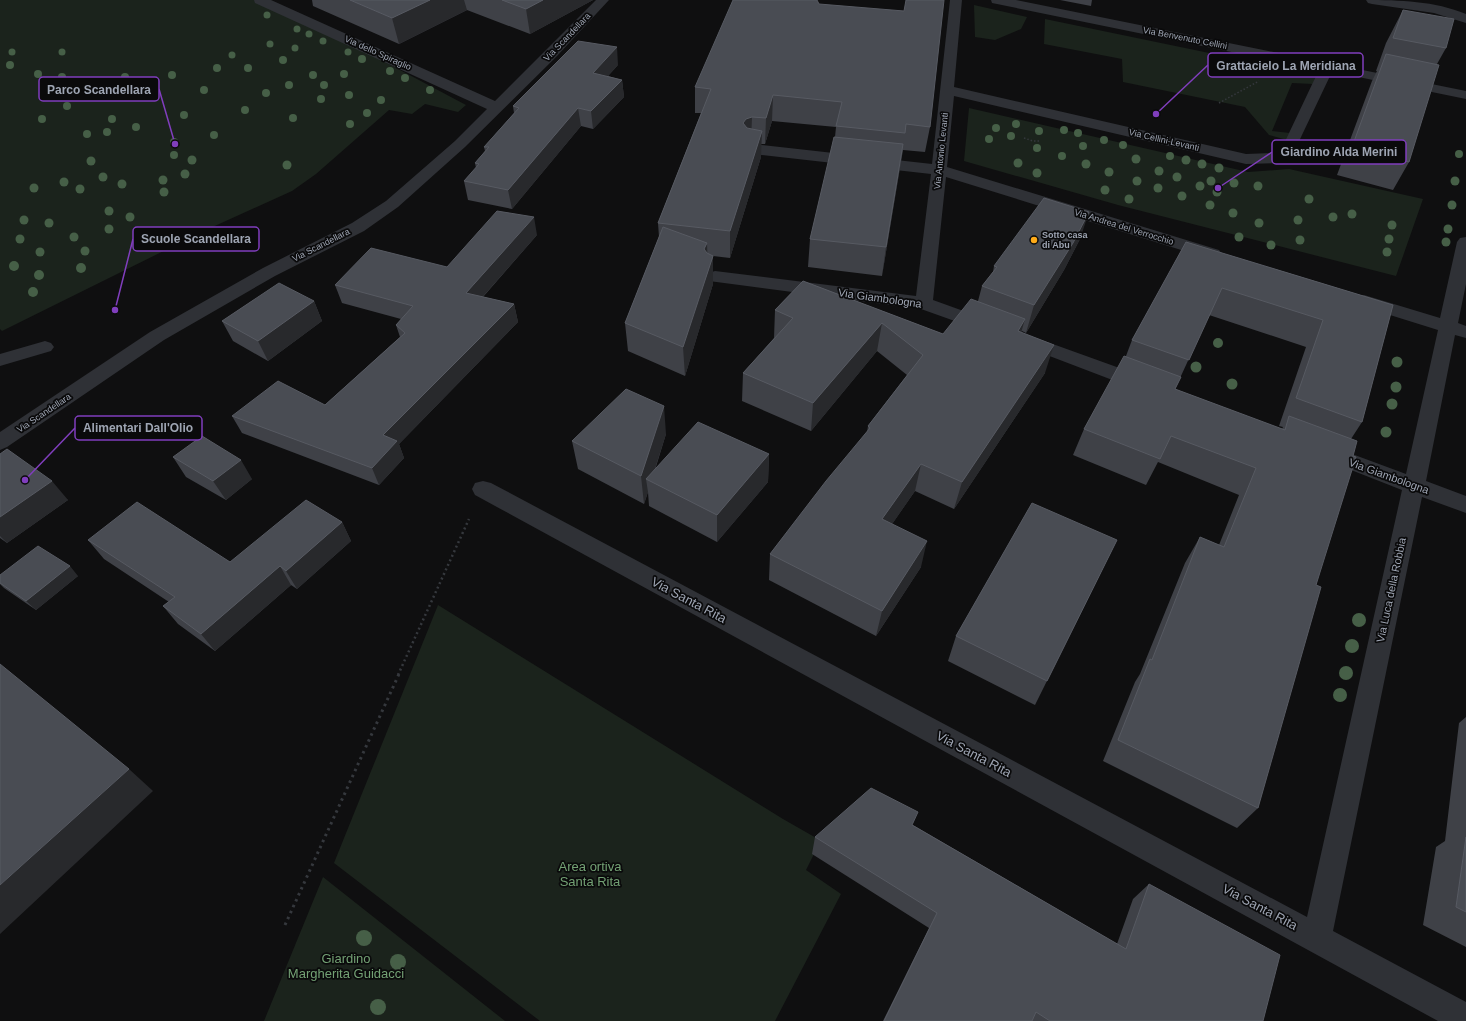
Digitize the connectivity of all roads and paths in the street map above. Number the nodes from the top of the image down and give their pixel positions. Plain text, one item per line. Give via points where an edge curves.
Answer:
1 (260, 0) edge
2 (603, 0) edge
3 (956, 0) edge
4 (997, 0) edge
5 (1372, 0) edge
6 (1463, 14) edge
7 (1321, 65) junction
8 (1262, 80) dead end
9 (947, 90) junction
10 (1466, 95) edge
11 (1219, 103) dead end
12 (496, 107) junction
13 (752, 149) edge
14 (939, 170) junction
15 (1466, 242) edge
16 (1226, 258) edge
17 (715, 277) dead end
18 (1347, 295) edge
19 (924, 303) junction
20 (1457, 329) edge
21 (45, 347) dead end
22 (0, 360) edge
23 (1161, 391) edge
24 (0, 442) edge
25 (1310, 447) edge
26 (1414, 485) junction
27 (483, 489) joint
28 (1466, 505) edge
29 (285, 925) dead end
30 (1317, 938) junction
31 (1466, 1019) edge

1 - 12 street, Via dello Spiraglio
2 - 12 street, Via Scandellara
3 - 9 street, Via Antonio Levanti
4 - 7 street, Via Benvenuto Cellini
5 - 6 lane
7 - 9 street, Via Cellini-Levanti via 1323,76 1287,153 1278,158 1246,159
7 - 10 street, Via Benvenuto Cellini
8 - 11 path
9 - 14 street, Via Antonio Levanti
12 - 24 street, Via Scandellara via 460,144 392,204 358,227 268,272 157,336
13 - 14 street, Via Andrea del Verrocchio
14 - 16 street, Via Andrea del Verrocchio
14 - 19 street, Via Antonio Levanti
15 - 20 street, Via Luca della Robbia
17 - 19 street, Via Giambologna
18 - 20 street
19 - 23 street, Via Giambologna
20 - 26 street, Via Luca della Robbia
21 - 22 lane
25 - 26 street, Via Giambologna
26 - 28 street, Via Giambologna
26 - 30 street, Via Luca della Robbia
27 - 29 path
27 - 30 street, Via Santa Rita
30 - 31 street, Via Santa Rita

